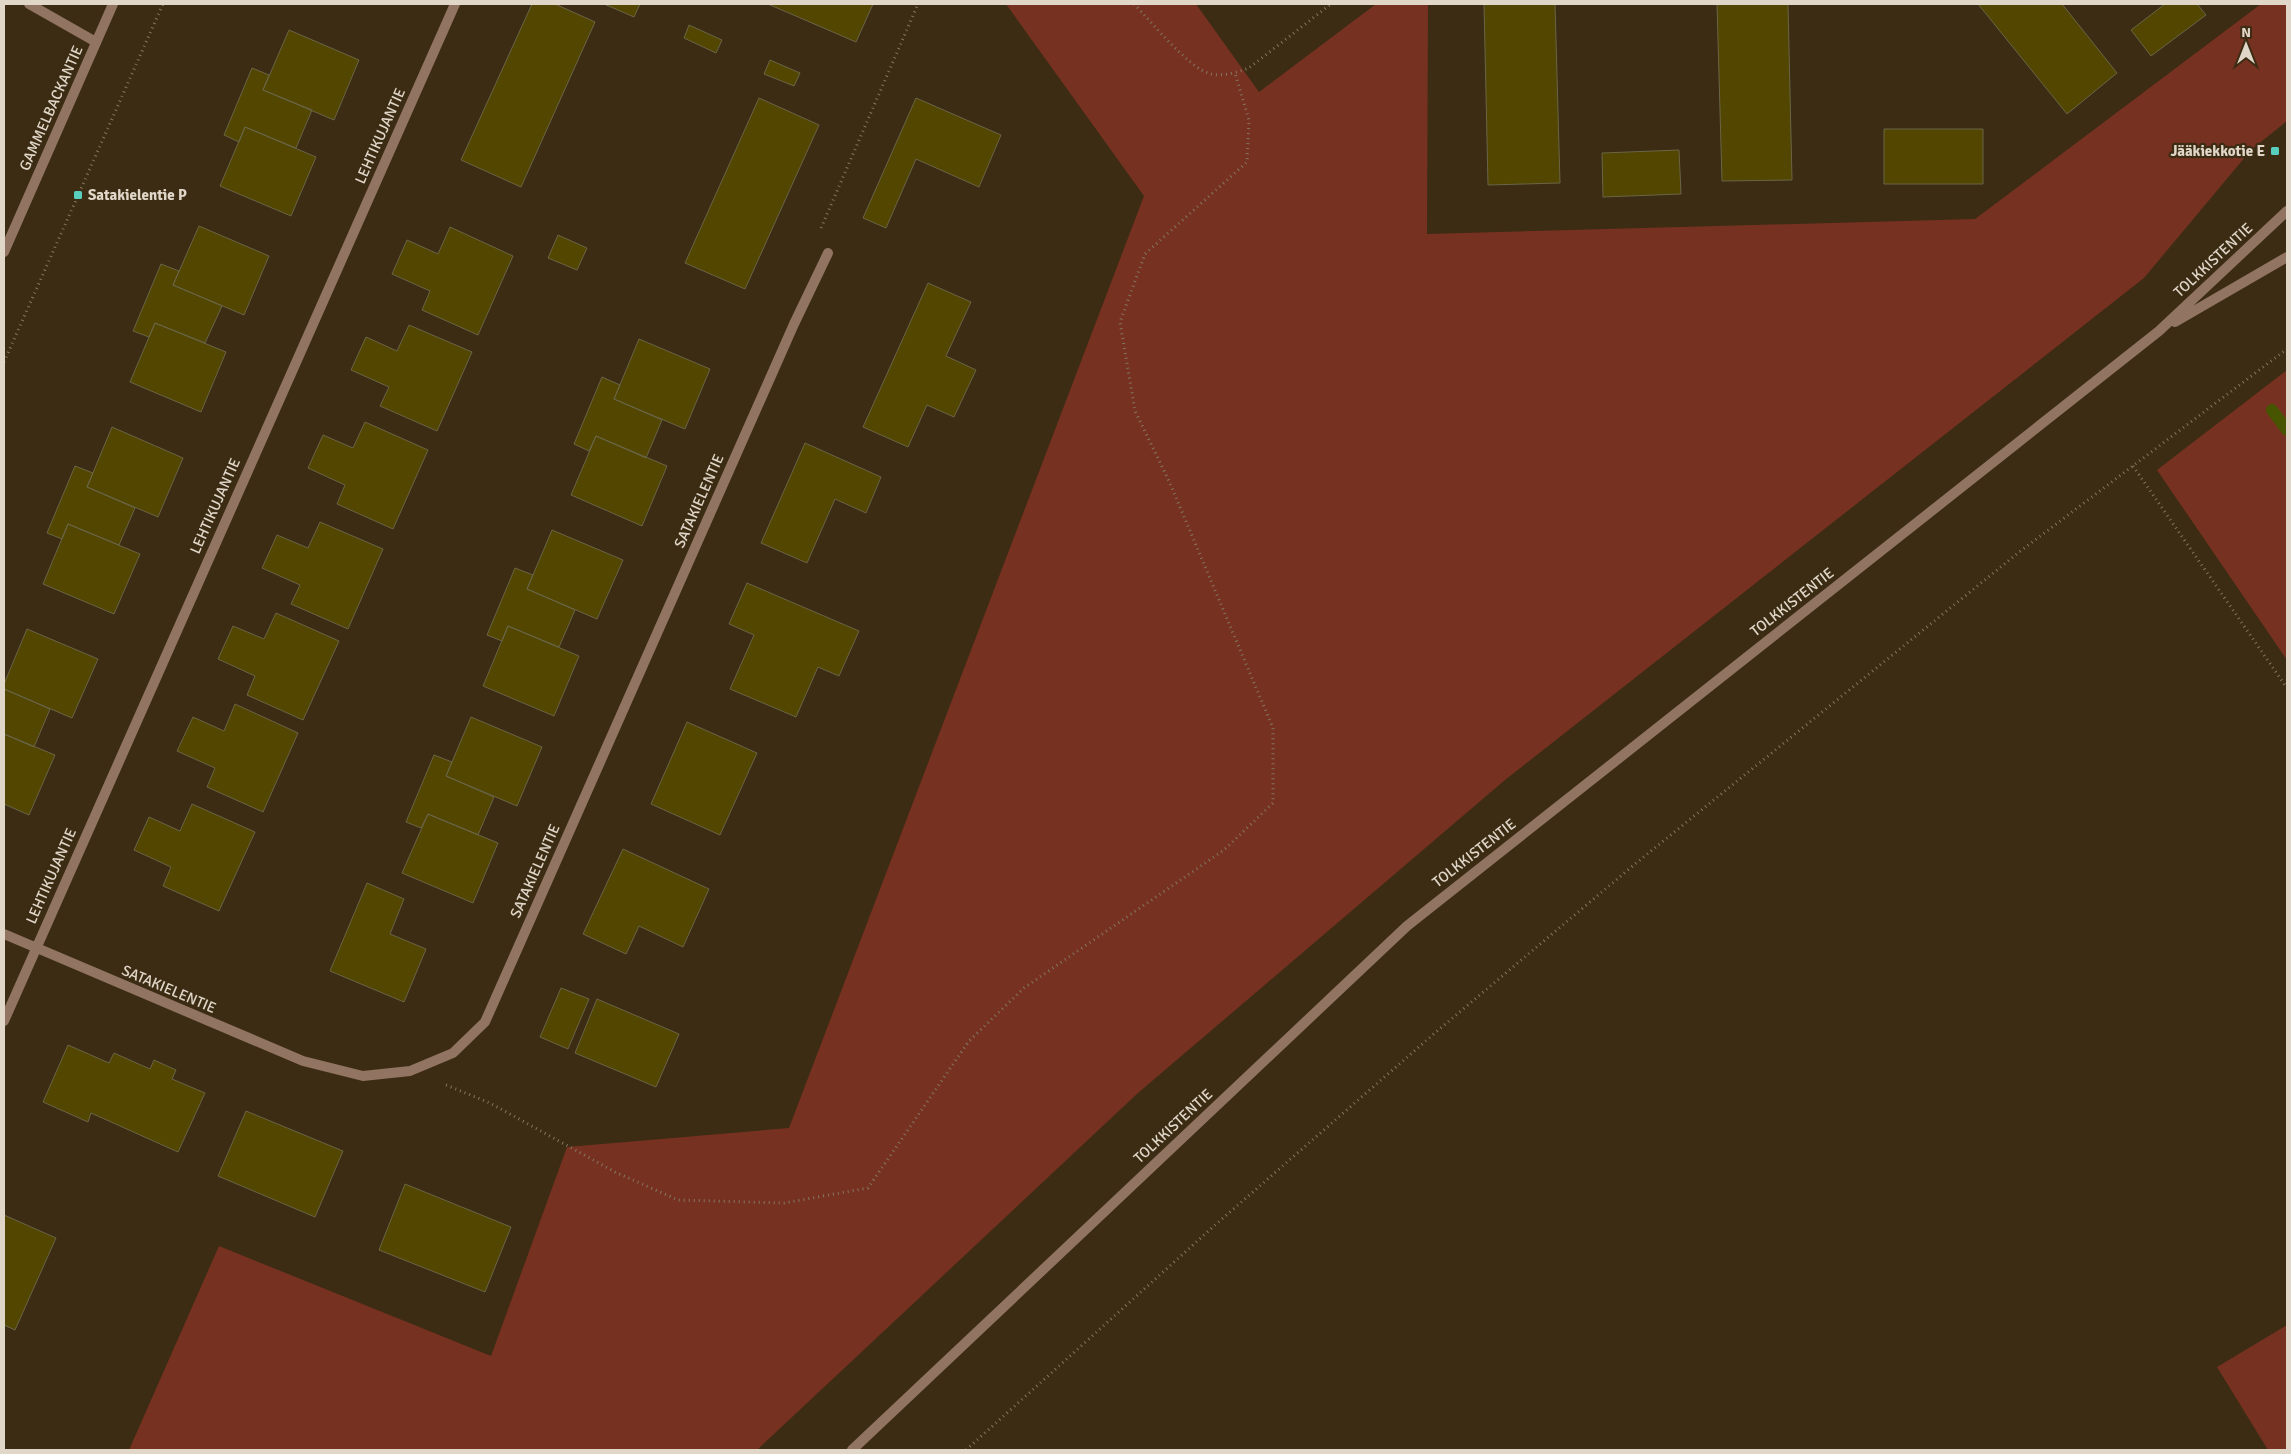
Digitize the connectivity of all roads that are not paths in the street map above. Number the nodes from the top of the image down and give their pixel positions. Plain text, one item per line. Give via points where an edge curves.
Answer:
1 (29, 4) edge
2 (113, 4) edge
3 (455, 4) edge
4 (96, 42) junction
5 (2287, 210) edge
6 (4, 252) edge
7 (828, 253) road end
8 (2287, 257) edge
9 (2159, 331) junction
10 (4, 934) edge
11 (36, 948) junction
12 (4, 1021) edge
13 (852, 1450) edge

1 - 4 street
2 - 4 street, GAMMELBACKANTIE
3 - 11 street, LEHTIKUJANTIE
4 - 6 street, GAMMELBACKANTIE
5 - 9 street, TOLKKISTENTIE
7 - 11 street, SATAKIELENTIE via 485,1022 453,1053 410,1071 363,1076 302,1062
8 - 9 street, TOLKKISTENTIE
9 - 13 street, TOLKKISTENTIE via 1407,926
10 - 11 street, SATAKIELENTIE
11 - 12 street, LEHTIKUJANTIE

